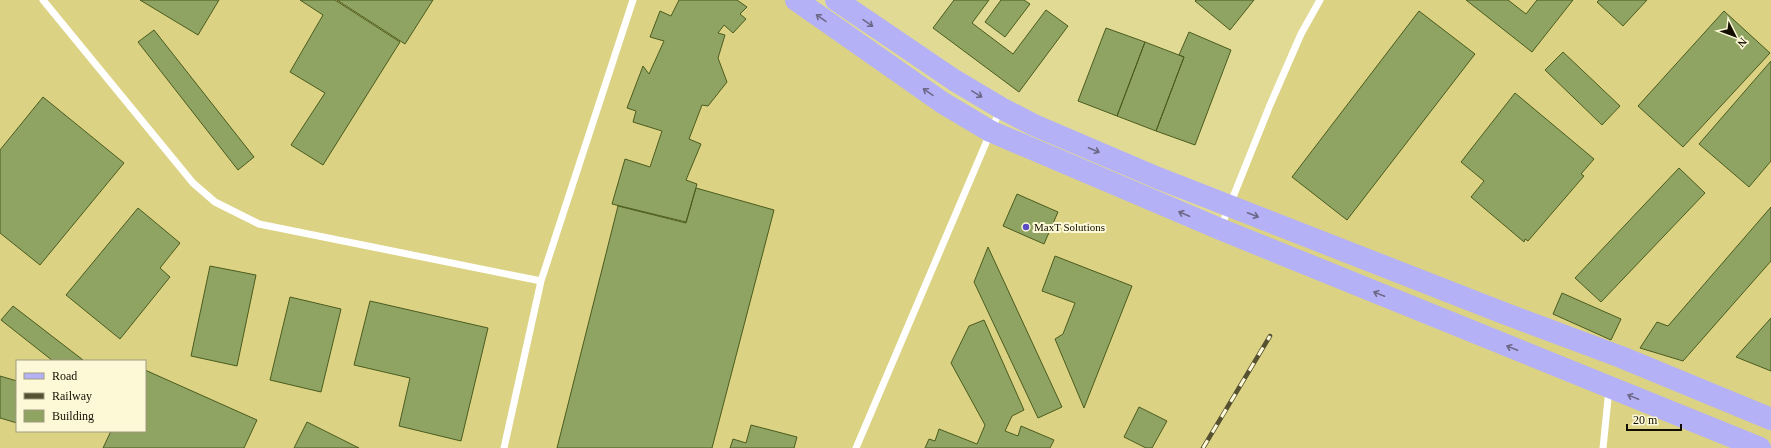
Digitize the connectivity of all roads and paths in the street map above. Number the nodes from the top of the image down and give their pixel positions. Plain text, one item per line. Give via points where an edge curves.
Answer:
1 (43, 0) edge
2 (633, 0) edge
3 (796, 0) edge
4 (836, 0) edge
5 (1320, 0) edge
6 (1001, 108) junction
7 (990, 131) junction
8 (1229, 205) junction
9 (1220, 229) junction
10 (1415, 277) junction
11 (541, 281) junction
12 (1402, 303) junction
13 (1621, 356) junction
14 (1609, 387) junction
15 (1771, 419) edge
16 (504, 448) edge
17 (856, 448) edge
18 (1603, 448) edge
19 (1760, 448) edge

1 - 11 lane via 193,183 215,202 259,224
2 - 11 lane
7 -> 3 main road via 943,102
4 -> 6 main road via 954,80
5 - 8 lane via 1301,34
6 - 7 lane
6 -> 8 main road via 1143,172
9 -> 7 main road
7 - 17 lane
8 - 9 lane
8 -> 10 main road
12 -> 9 main road
10 - 12 main road
10 - 13 main road
11 - 16 lane
14 -> 12 main road
13 - 14 main road
13 - 15 main road
14 - 18 lane
19 -> 14 main road

